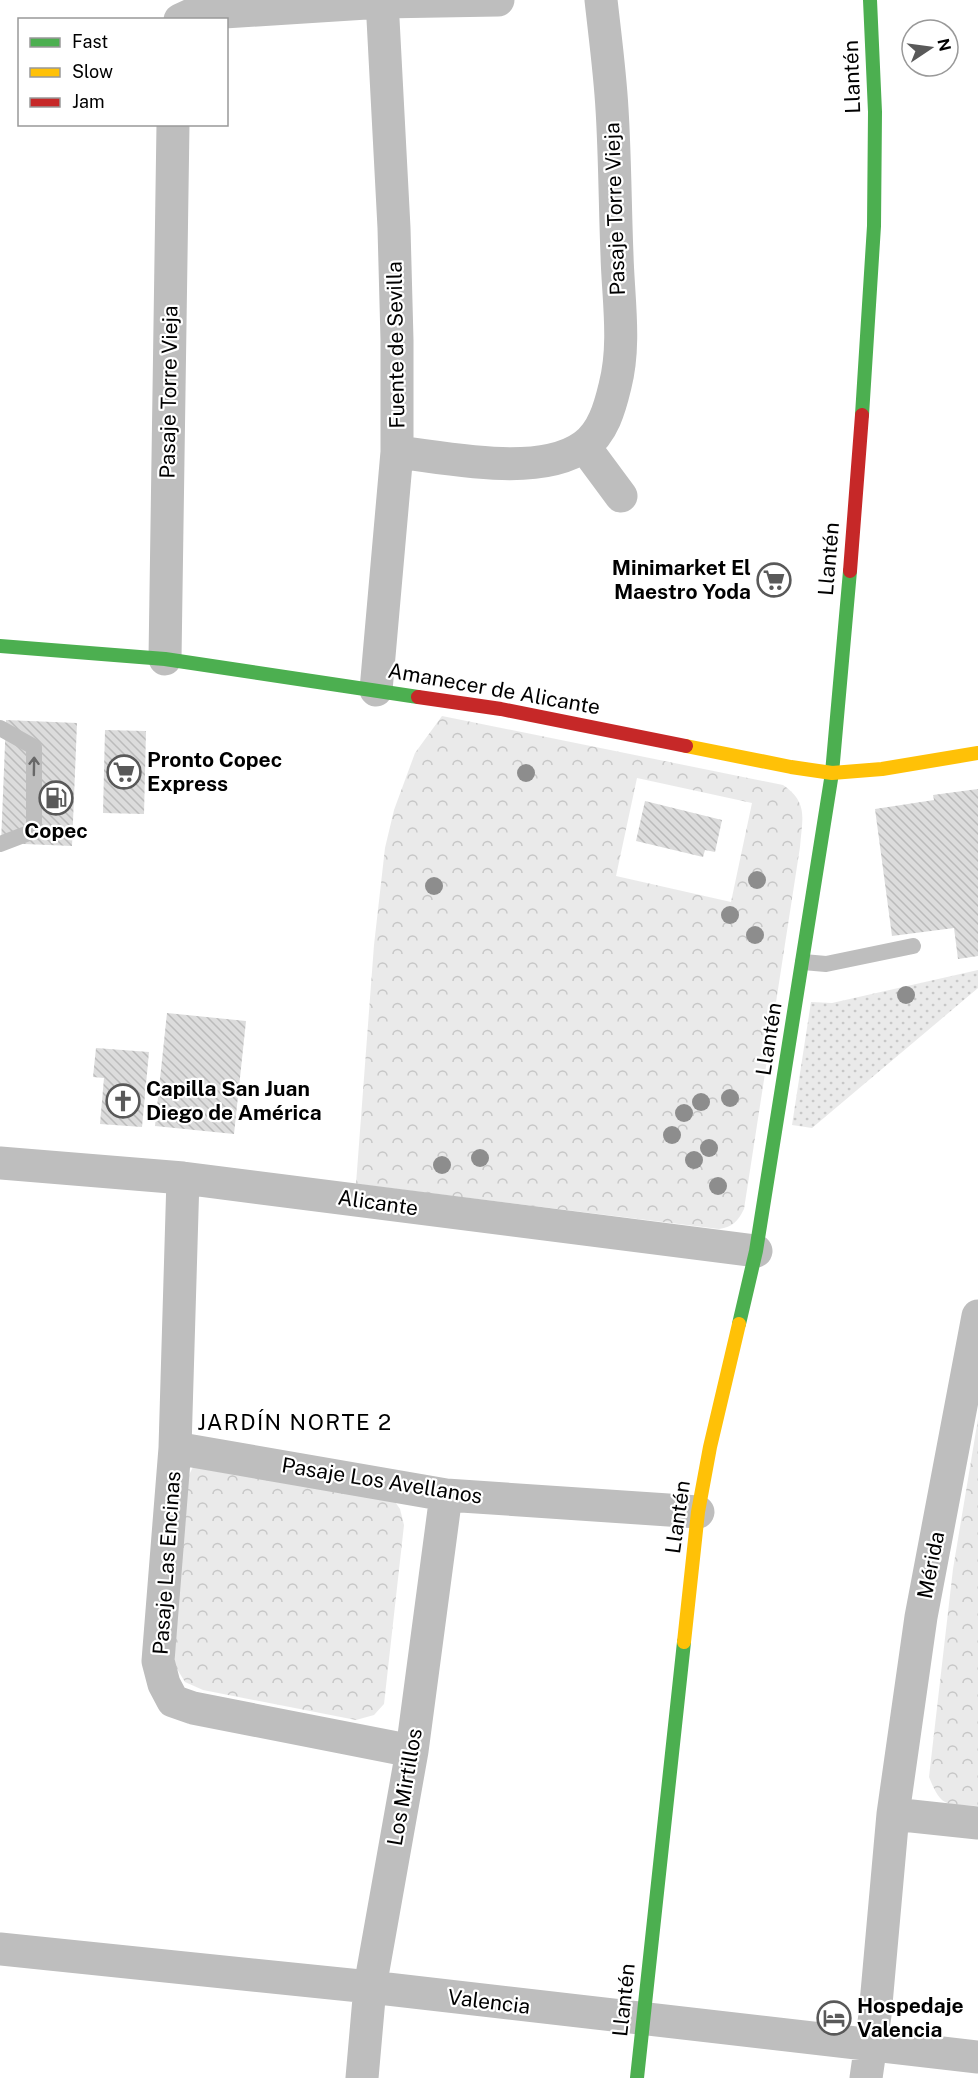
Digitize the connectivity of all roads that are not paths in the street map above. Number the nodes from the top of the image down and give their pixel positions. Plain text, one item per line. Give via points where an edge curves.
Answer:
1 (498, 0) edge
2 (601, 0) edge
3 (870, 0) edge
4 (382, 1) edge
5 (184, 18) edge
6 (173, 126) edge
7 (584, 446) junction
8 (397, 452) junction
9 (621, 496) dead end
10 (0, 646) edge
11 (165, 659) junction
12 (376, 690) junction
13 (0, 728) edge
14 (978, 753) edge
15 (832, 773) junction
16 (0, 844) edge
17 (913, 946) dead end
18 (803, 962) junction
19 (0, 1163) edge
20 (183, 1178) junction
21 (756, 1251) junction
22 (978, 1316) edge
23 (175, 1448) junction
24 (446, 1494) junction
25 (698, 1512) junction
26 (412, 1751) junction
27 (893, 1814) junction
28 (978, 1823) edge
29 (0, 1948) edge
30 (370, 1987) junction
31 (643, 2019) junction
32 (871, 2045) junction
33 (978, 2057) edge
34 (362, 2078) edge
35 (637, 2078) edge
36 (866, 2078) edge

1 - 4 street
2 - 7 street, Pasaje Torre Vieja via 612,108 620,333 616,385 603,424
3 - 15 street, Llantén via 875,112 874,226
4 - 5 street via 193,14
4 - 8 street, Fuente de Sevilla via 394,228
6 - 11 street, Pasaje Torre Vieja
7 - 8 street, Pasaje Torre Vieja via 557,458 516,464
7 - 9 street
8 - 12 street, Fuente de Sevilla
10 - 11 street, Amanecer de Alicante
11 - 12 street, Amanecer de Alicante
12 - 15 street, Amanecer de Alicante via 501,709
16 -> 13 lane via 34,831 34,747
14 - 15 street, Amanecer de Alicante
15 - 18 street, Llantén
17 - 18 lane via 826,964
18 - 21 street, Llantén
19 - 20 street, Alicante
20 - 21 street, Alicante
20 - 23 street, Pasaje Las Encinas
21 - 25 street, Llantén
22 - 27 street, Mérida via 921,1617
23 - 24 street, Pasaje Los Avellanos
23 - 26 street, Pasaje Las Encinas via 158,1661 174,1701
24 - 25 street, Pasaje Los Avellanos
24 - 26 street, Los Mirtillos
25 - 31 street, Llantén
26 - 30 street, Los Mirtillos
27 - 28 street
27 - 32 street, Mérida
29 - 30 street, Valencia
30 - 31 street, Valencia
30 - 34 street, Los Mirtillos
31 - 32 street, Valencia
31 - 35 street, Llantén
32 - 33 street, Valencia
32 - 36 street, Mérida

